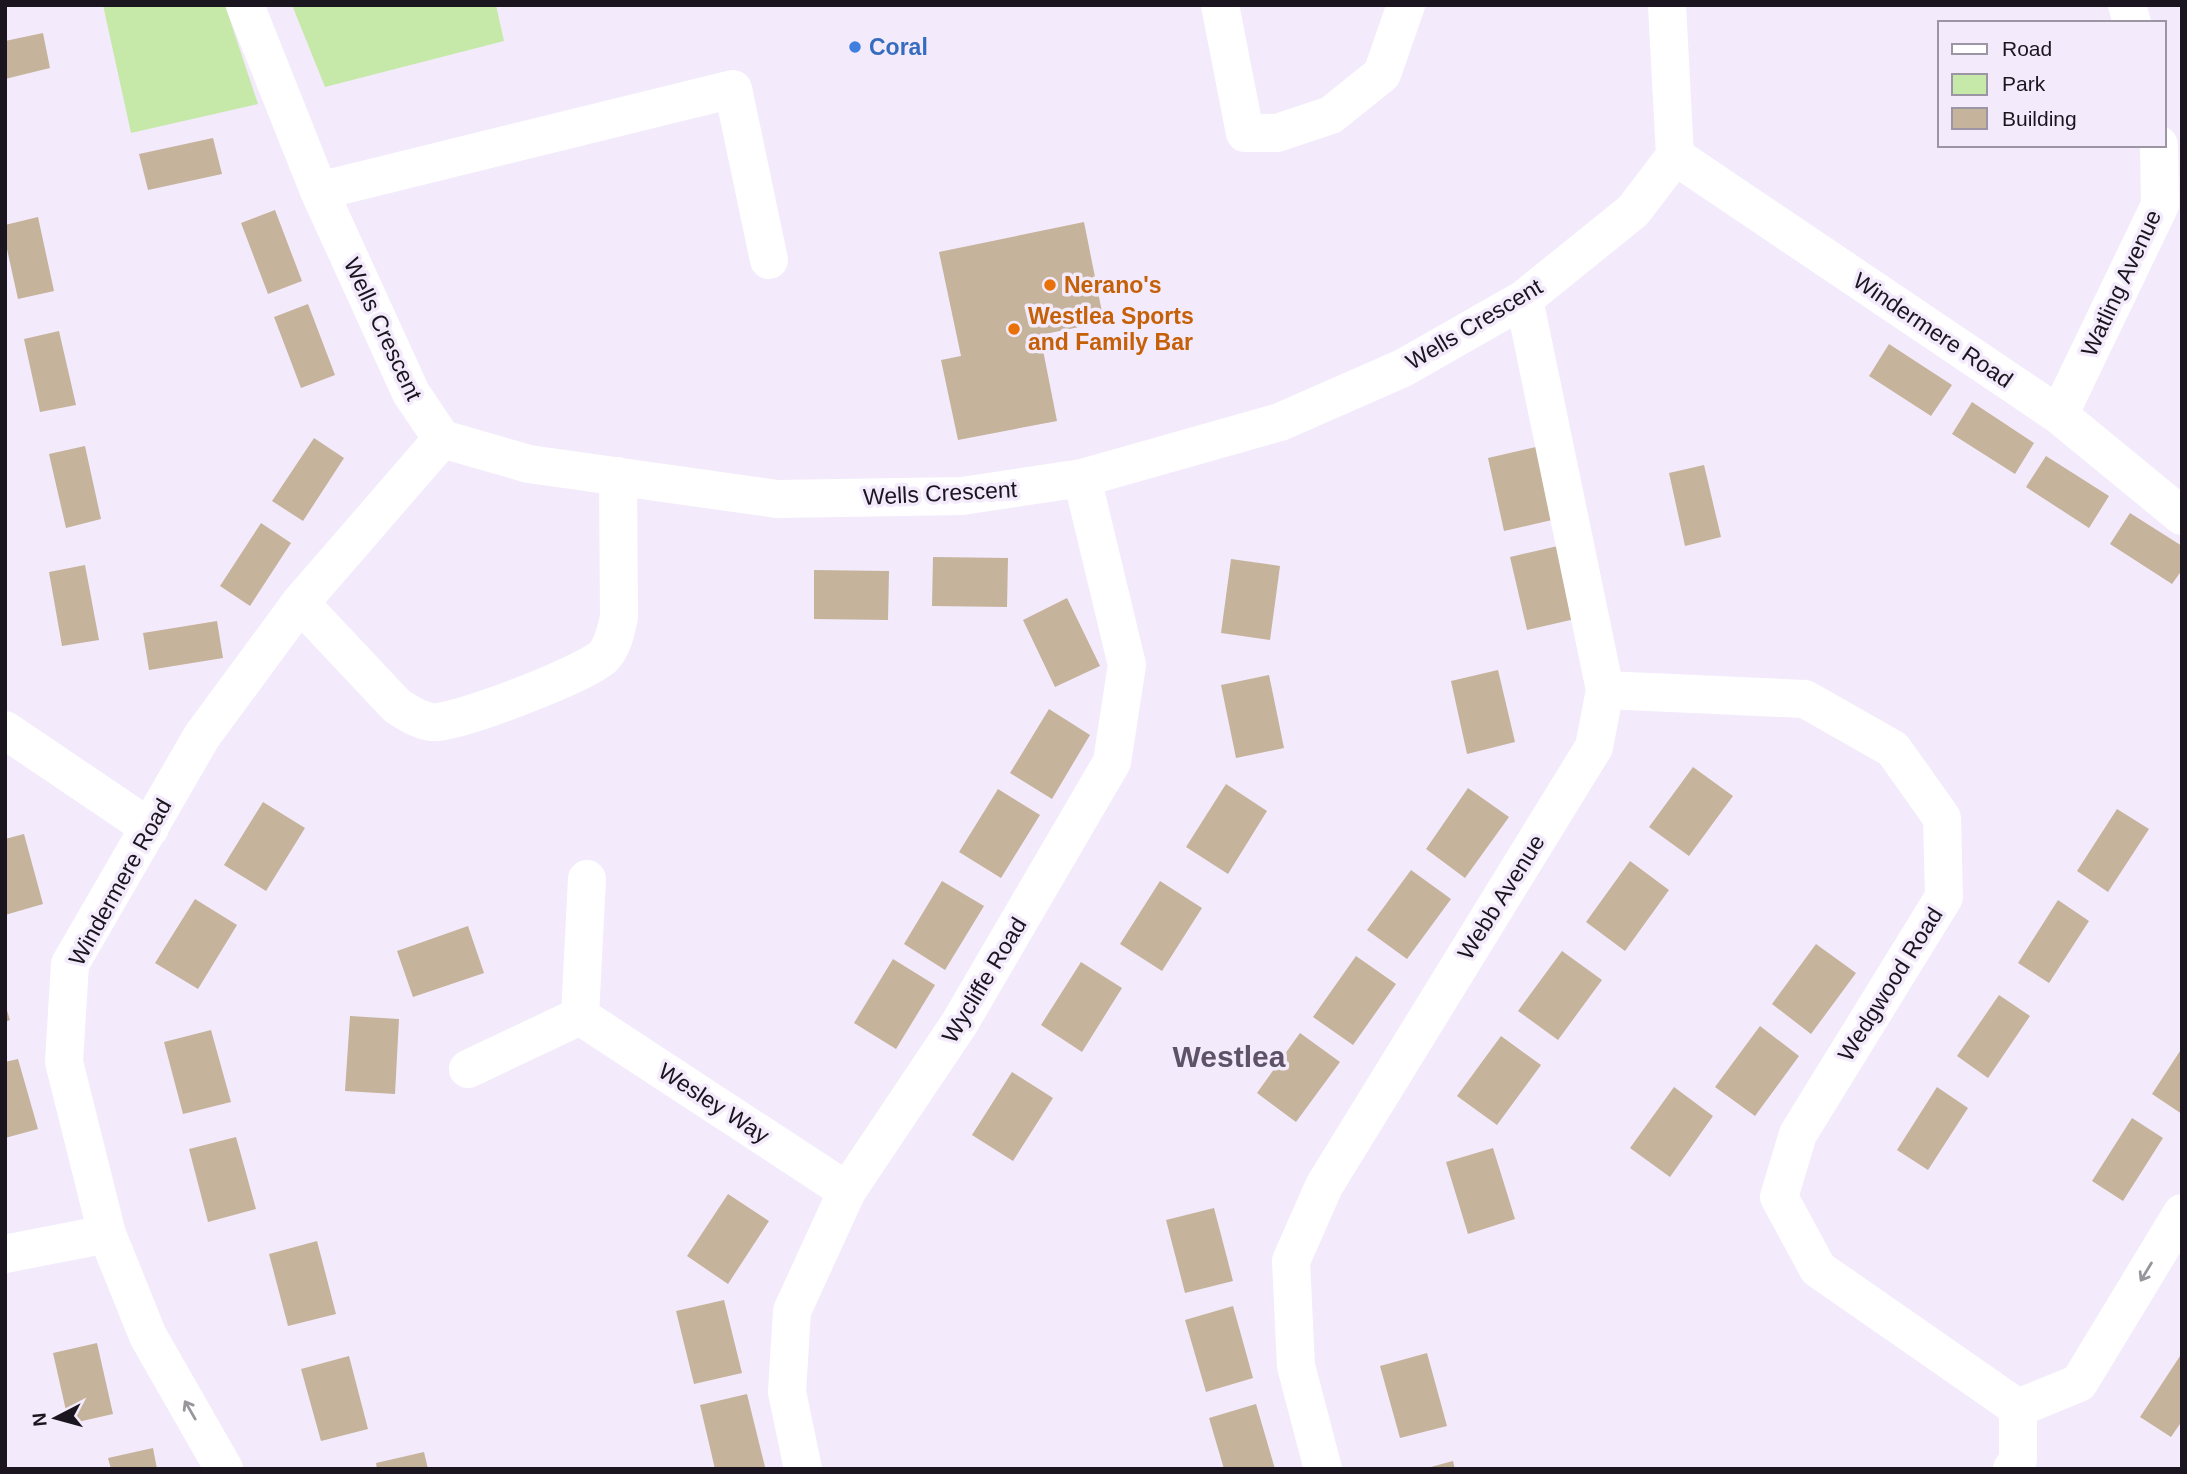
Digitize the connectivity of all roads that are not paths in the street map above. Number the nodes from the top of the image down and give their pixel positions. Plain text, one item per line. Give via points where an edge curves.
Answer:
1 (245, 5) edge
2 (1220, 5) edge
3 (1406, 5) edge
4 (1667, 5) edge
5 (2159, 147) edge
6 (1675, 156) junction
7 (319, 191) junction
8 (769, 260) dead end
9 (1524, 299) junction
10 (2059, 415) junction
11 (442, 439) junction
12 (618, 476) junction
13 (1082, 478) junction
14 (2182, 516) edge
15 (300, 603) junction
16 (1605, 690) junction
17 (5, 730) edge
18 (150, 828) junction
19 (587, 878) dead end
20 (580, 1016) junction
21 (468, 1069) dead end
22 (847, 1191) junction
23 (2182, 1213) edge
24 (107, 1234) junction
25 (5, 1254) edge
26 (2018, 1408) junction
27 (224, 1469) edge
28 (803, 1469) edge
29 (1323, 1469) edge
30 (2012, 1469) edge

1 - 7 street, Wells Crescent
2 - 3 street via 1245,133 1278,133 1331,115 1382,74
4 - 6 street
5 - 10 street, Watling Avenue via 2160,205
6 - 9 street, Wells Crescent via 1633,211
6 - 10 street, Windermere Road
7 - 8 street via 733,89
7 - 11 street, Wells Crescent via 411,393
9 - 13 street, Wells Crescent via 1403,368 1280,422
9 - 16 street, Webb Avenue
10 - 14 street, Windermere Road
11 - 12 street, Wells Crescent via 529,464
11 - 15 street, Windermere Road
12 - 13 street, Wells Crescent via 777,499 962,496
12 - 15 street via 619,617 613,640 605,655 587,668 497,704 447,720 415,717 397,706
13 - 22 street, Wycliffe Road via 1126,665 1112,762 959,1024
15 - 18 street, Windermere Road via 202,736
16 - 26 street, Wedgwood Road via 1805,699 1893,749 1942,818 1944,897 1798,1133 1779,1196 1818,1269
16 - 29 street, Webb Avenue via 1594,747 1324,1186 1291,1261 1296,1366
17 - 18 street
18 - 24 street, Windermere Road via 70,964 64,1062
19 - 20 street
20 - 21 street
20 - 22 street, Wesley Way
22 - 28 street, Wycliffe Road via 792,1311 787,1392
23 -> 26 street via 2079,1382
24 - 25 street
27 -> 24 street, Windermere Road via 148,1336
26 - 30 street via 2018,1460

